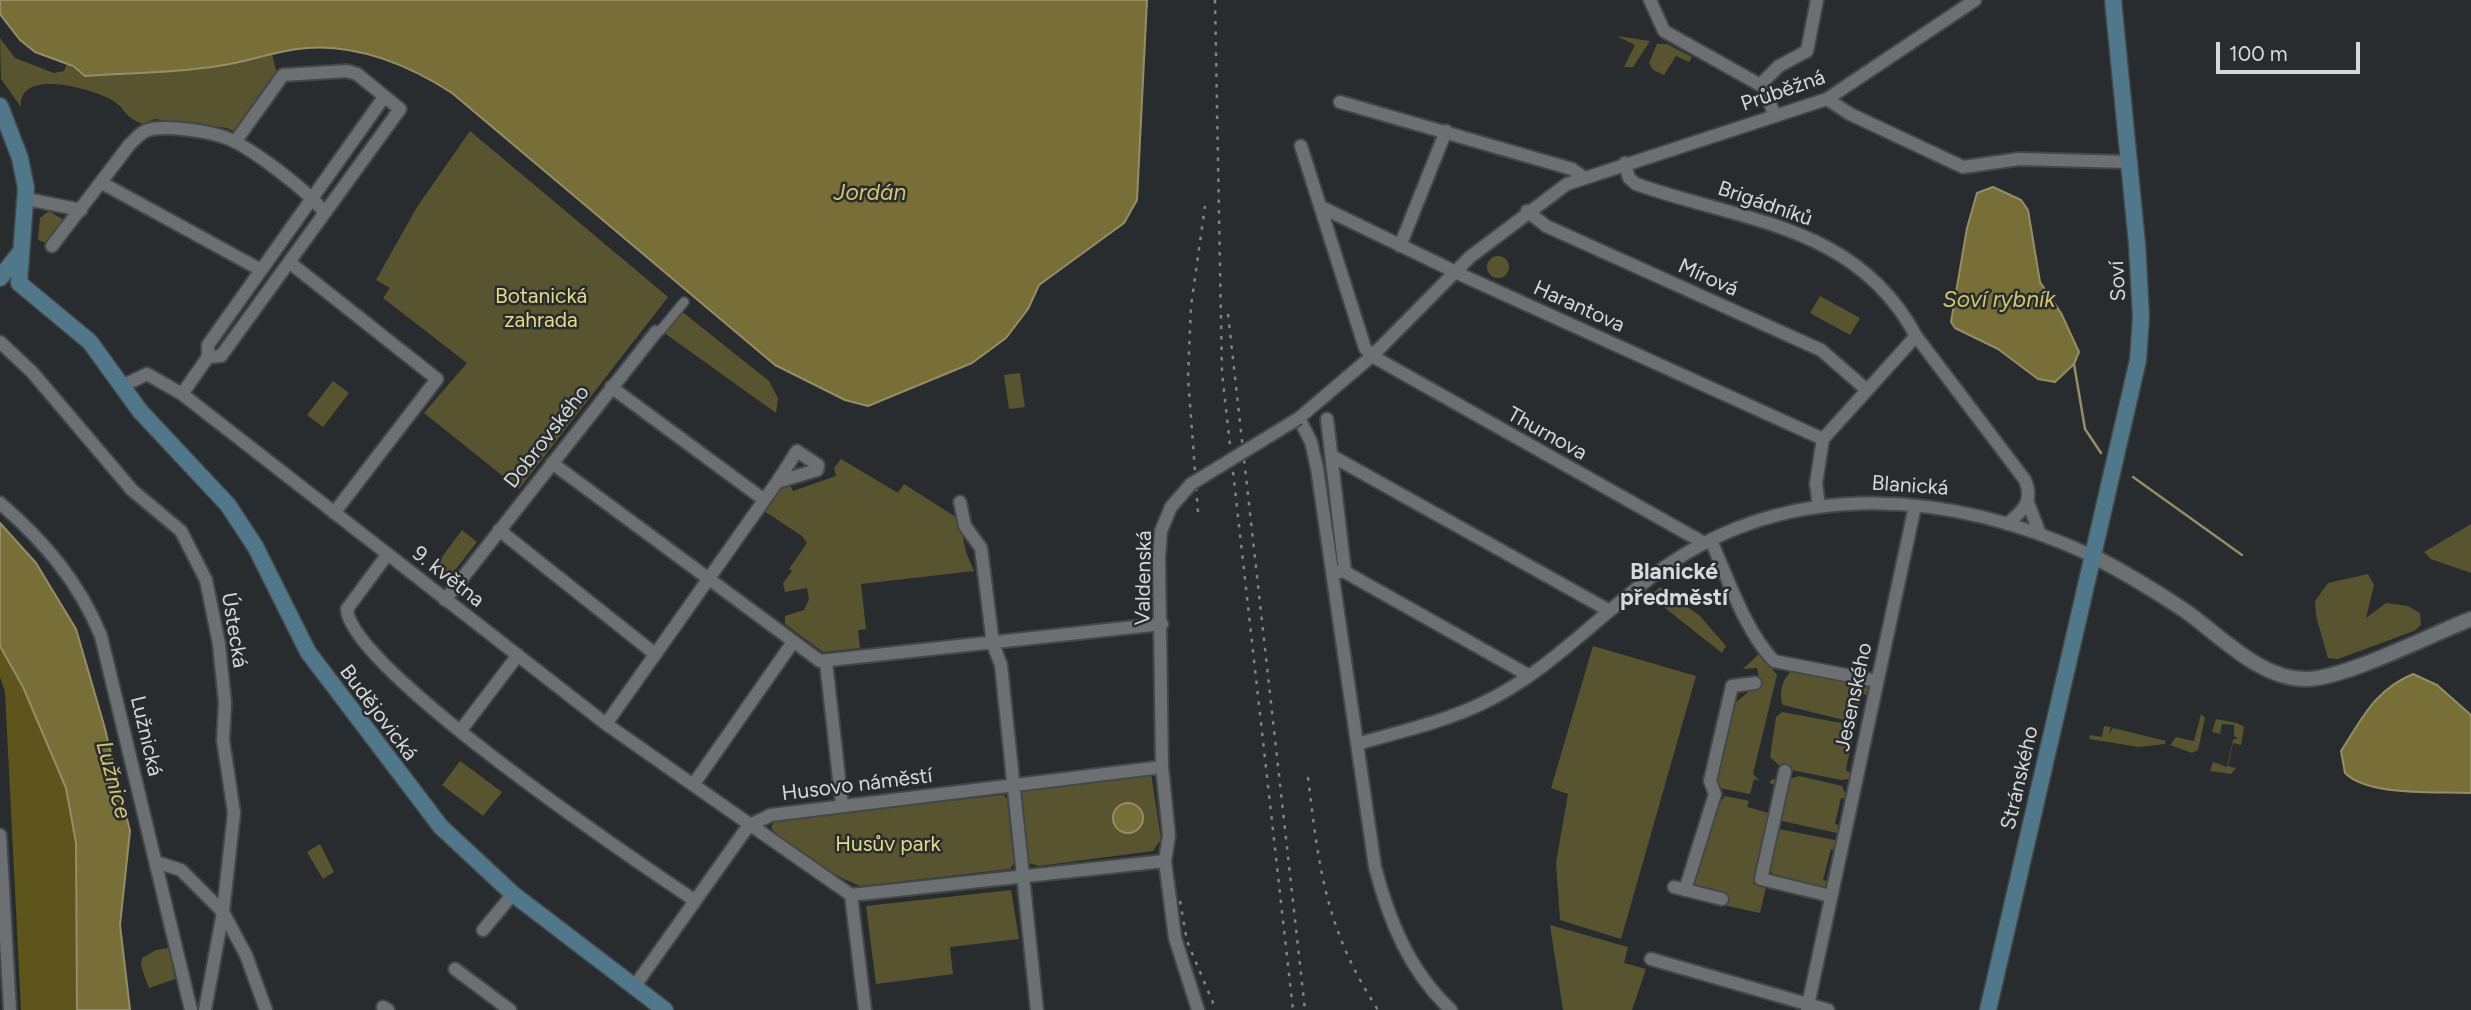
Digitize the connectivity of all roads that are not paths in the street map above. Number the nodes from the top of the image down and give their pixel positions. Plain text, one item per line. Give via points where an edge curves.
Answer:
1 (1650, 0) edge
2 (1817, 0) edge
3 (1975, 0) edge
4 (2113, 0) edge
5 (1762, 86) junction
6 (384, 97) junction
7 (1827, 99) junction
8 (1339, 102) dead end
9 (0, 106) edge
10 (1775, 116) junction
11 (1446, 131) junction
12 (235, 142) junction
13 (1301, 146) dead end
14 (2129, 162) junction
15 (1625, 163) junction
16 (1583, 177) junction
17 (102, 183) junction
18 (313, 197) junction
19 (27, 199) junction
20 (1321, 207) junction
21 (81, 211) junction
22 (1527, 211) junction
23 (325, 213) junction
24 (52, 246) dead end
25 (1400, 246) junction
26 (19, 254) junction
27 (289, 262) junction
28 (261, 270) junction
29 (1455, 272) junction
30 (0, 278) edge
31 (19, 283) junction
32 (0, 285) edge
33 (684, 302) dead end
34 (656, 332) joint
35 (1916, 336) junction
36 (0, 342) edge
37 (1372, 356) junction
38 (208, 357) junction
39 (122, 386) junction
40 (611, 387) junction
41 (1867, 390) junction
42 (182, 394) junction
43 (1299, 418) junction
44 (1327, 419) dead end
45 (1823, 439) junction
46 (1332, 456) junction
47 (551, 463) junction
48 (777, 482) dead end
49 (763, 499) junction
50 (960, 502) dead end
51 (0, 503) edge
52 (2028, 503) junction
53 (1914, 506) junction
54 (1819, 507) junction
55 (334, 513) junction
56 (2007, 524) junction
57 (499, 530) junction
58 (2039, 534) junction
59 (1708, 542) junction
60 (387, 555) junction
61 (2093, 555) junction
62 (1339, 572) junction
63 (707, 579) junction
64 (445, 600) junction
65 (1608, 610) junction
66 (2471, 619) edge
67 (1162, 624) junction
68 (793, 642) junction
69 (993, 644) junction
70 (655, 654) junction
71 (518, 655) junction
72 (825, 662) junction
73 (1528, 675) junction
74 (1877, 681) junction
75 (1755, 683) dead end
76 (606, 724) junction
77 (461, 730) junction
78 (1357, 744) junction
79 (1162, 767) junction
80 (1785, 771) dead end
81 (1013, 784) junction
82 (693, 785) junction
83 (842, 805) junction
84 (750, 825) junction
85 (0, 835) edge
86 (1165, 861) junction
87 (156, 862) junction
88 (1022, 874) junction
89 (513, 894) junction
90 (851, 895) junction
91 (1831, 896) junction
92 (1722, 899) dead end
93 (695, 900) junction
94 (223, 912) junction
95 (483, 930) dead end
96 (1651, 960) dead end
97 (455, 969) dead end
98 (634, 987) junction
99 (206, 1005) edge
100 (190, 1007) edge
101 (1807, 1007) edge
102 (10, 1010) edge
103 (265, 1010) edge
104 (510, 1010) edge
105 (665, 1010) edge
106 (865, 1010) edge
107 (1037, 1010) edge
108 (1198, 1010) edge
109 (1451, 1010) edge
110 (1828, 1010) edge
111 (1988, 1010) edge

1 - 5 street via 1664,31
2 - 5 street via 1807,51 1779,66
3 - 7 street, Průběžná
4 - 14 main road, Soví
5 - 10 street
6 - 12 street via 346,71 283,75
6 - 18 street
6 - 23 street via 400,109
7 - 10 street, Průběžná
7 - 14 street via 1963,167 2019,159
8 - 11 street
9 - 19 main road via 20,159
10 - 15 street, Průběžná
11 - 16 street via 1572,169
11 - 25 street
12 - 17 street via 203,133 151,129 130,144
12 - 18 street
13 - 20 street
14 - 61 main road, Soví via 2140,339
15 - 16 street, Průběžná
15 - 35 street, Brigádníků via 1636,184 1774,224 1850,261 1884,288
16 - 22 street, Průběžná
17 - 21 street
17 - 28 street
18 - 23 street
18 - 28 street
19 - 21 street
19 - 26 main road
20 - 25 street, Harantova
20 - 37 street via 1365,348
21 - 24 street
22 - 29 street, Průběžná
22 - 41 street, Mírová via 1546,226 1821,350
23 - 27 street
25 - 29 street, Harantova
26 - 30 main road
26 - 31 main road
27 - 28 street
27 - 38 street via 221,356
27 - 55 street via 437,379
28 - 38 street via 208,345
29 - 37 street, Valdenská
29 - 45 street, Harantova
31 - 32 main road
31 - 39 main road, Budějovická via 90,342
33 - 34 street, Dobrovského
34 - 40 street, Dobrovského
35 - 41 street
35 - 52 street, Brigádníků via 2025,480
36 - 94 street, Ústecká via 32,372 132,490 181,531 206,580 219,644 225,703 223,740 234,813
37 - 43 street, Valdenská
37 - 59 street, Thurnova
38 - 42 street
39 - 42 street, 9. května via 147,374
39 - 89 main road, Budějovická via 160,435 228,505 255,546 308,653 414,796 440,827
40 - 47 street, Dobrovského
40 - 49 street
41 - 45 street
42 - 55 street, 9. května
43 - 62 street via 1313,449
43 - 67 street, Valdenská, bridge via 1191,484 1171,507 1160,544
44 - 46 street
45 - 54 street via 1816,482
46 - 62 street
46 - 65 street
47 - 57 street, Dobrovského
47 - 63 street
48 - 49 street
49 - 63 street
50 - 69 street via 965,526 981,548
51 - 87 street, Lužnická via 50,550 95,623 110,666
52 - 56 street
52 - 58 street, Brigádníků
53 - 54 street, Blanická
53 - 56 street, Blanická via 1955,509
53 - 74 street, Jesenského
54 - 59 street, Blanická via 1759,519
55 - 60 street, 9. května
56 - 58 street, Blanická
57 - 64 street, Dobrovského
57 - 70 street
58 - 61 street, Blanická
59 - 65 street, Blanická
59 - 74 street via 1763,649 1774,661
60 - 64 street, 9. května
60 - 77 street via 348,606 350,622 378,661
61 - 66 street, Blanická via 2152,589 2268,670 2293,678 2339,672
61 - 111 main road, Stránského
62 - 73 street
62 - 78 street
63 - 68 street
63 - 70 street
64 - 71 street, 9. května
65 - 73 street, Blanická
67 - 69 street
67 - 79 street, Valdenská
68 - 72 street
68 - 82 street
69 - 72 street
69 - 81 street via 1000,665
70 - 76 street
71 - 76 street, 9. května
71 - 77 street
72 - 83 street
73 - 78 street, Blanická via 1483,704
74 - 91 street, Jesenského
75 - 92 street via 1732,686 1710,781 1715,794 1680,888
76 - 82 street, 9. května
77 - 93 street via 518,776
78 - 109 street via 1383,900 1407,955
79 - 81 street, Husovo náměstí
79 - 86 street via 1169,835
80 - 91 street via 1761,878
81 - 83 street, Husovo náměstí
81 - 88 street
82 - 84 street, 9. května
83 - 84 street, Husovo náměstí via 771,815
84 - 90 street
84 - 93 street
85 - 102 street
86 - 88 street
86 - 108 street via 1175,938
87 - 94 street via 181,870
87 - 100 street, Lužnická
88 - 90 street
88 - 107 street
89 - 95 street
89 - 98 main road, Budějovická
90 - 106 street
91 - 101 street, Jesenského
93 - 98 street
94 - 99 street, Ústecká
94 - 103 street via 246,955
96 - 101 street
97 - 104 street
98 - 105 main road, Budějovická
99 - 100 street, Ústecká
101 - 110 street

